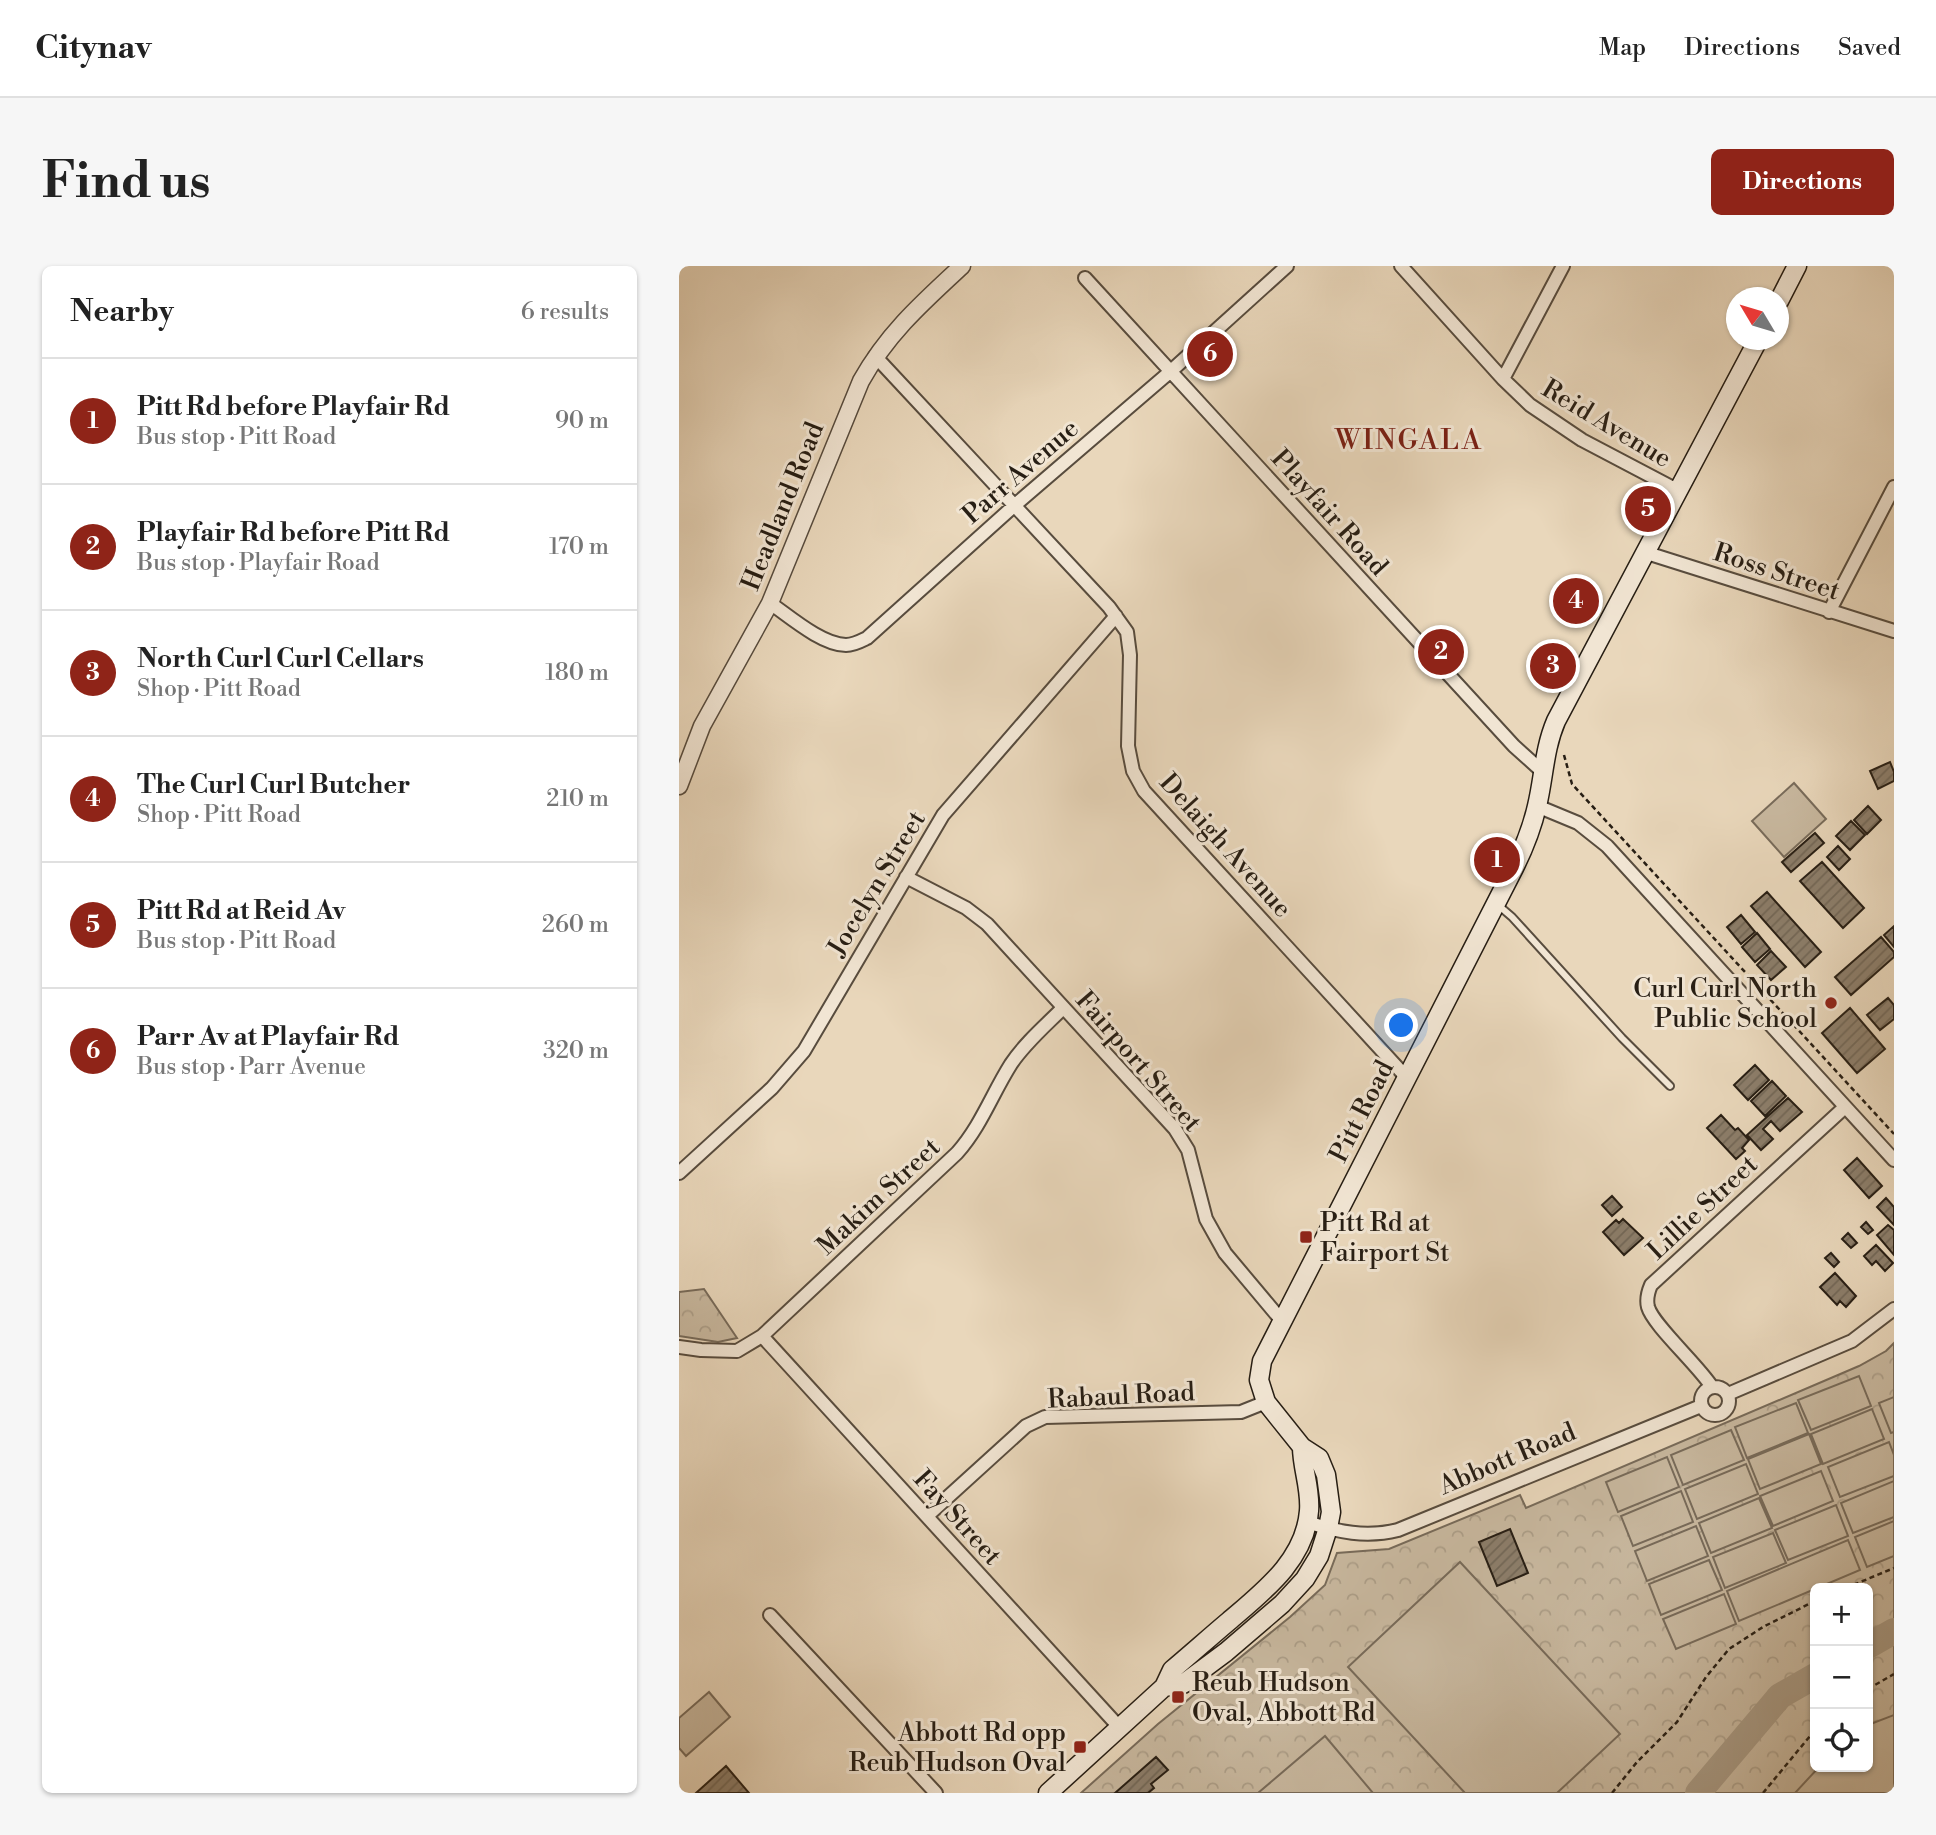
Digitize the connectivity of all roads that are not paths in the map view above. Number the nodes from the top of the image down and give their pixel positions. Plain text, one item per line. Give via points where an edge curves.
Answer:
1 (962, 266) edge
2 (1287, 266) edge
3 (1401, 266) edge
4 (1563, 266) edge
5 (1797, 266) edge
6 (1085, 278) dead end
7 (1786, 287) edge
8 (1754, 350) edge
9 (875, 356) junction
10 (1171, 371) junction
11 (1503, 379) junction
12 (1894, 487) edge
13 (1679, 491) junction
14 (1015, 505) junction
15 (1647, 553) junction
16 (770, 603) junction
17 (1829, 611) junction
18 (1116, 616) junction
19 (1894, 631) edge
20 (1544, 773) junction
21 (679, 786) edge
22 (1537, 806) junction
23 (906, 877) junction
24 (1497, 904) junction
25 (1063, 1008) junction
26 (1407, 1078) junction
27 (1670, 1086) dead end
28 (1845, 1107) junction
29 (1894, 1160) edge
30 (682, 1165) edge
31 (1894, 1309) edge
32 (1282, 1321) junction
33 (762, 1336) junction
34 (679, 1347) edge
35 (1712, 1387) junction
36 (1728, 1394) junction
37 (1266, 1402) junction
38 (1701, 1406) junction
39 (1302, 1447) junction
40 (926, 1516) junction
41 (1307, 1522) junction
42 (1328, 1528) junction
43 (770, 1615) dead end
44 (1164, 1687) junction
45 (1120, 1728) junction
46 (936, 1793) edge
47 (1048, 1793) edge

1 - 9 street, Headland Road via 909,315
2 - 10 street, Parr Avenue
3 - 11 street, Reid Avenue
4 - 11 street
5 - 7 main road
6 - 10 street, Playfair Road
8 - 13 main road, Pitt Road
9 - 14 street, Delaigh Avenue
9 - 16 street, Headland Road via 854,395
10 - 14 street, Parr Avenue
10 - 20 street, Playfair Road via 1514,746
11 - 13 street, Reid Avenue via 1530,405 1582,440
12 - 17 street
13 - 15 main road, Pitt Road
14 - 16 street, Parr Avenue via 877,630 856,643 846,645 824,638
14 - 18 street, Delaigh Avenue
15 - 17 street, Ross Street
15 - 20 main road, Pitt Road via 1556,721 1547,744
16 - 21 street, Headland Road via 702,726
17 - 19 street, Ross Street
18 - 23 street, Jocelyn Street via 943,814
18 - 26 street, Delaigh Avenue via 1126,632 1130,655 1128,746 1133,771 1144,791
20 - 22 main road, Pitt Road
22 - 24 main road, Pitt Road
22 - 28 street via 1578,823 1607,846
23 - 25 street, Fairport Street via 987,924
23 - 30 street, Jocelyn Street via 804,1051 772,1088
24 - 26 main road, Pitt Road
24 - 27 lane
25 - 32 street, Fairport Street via 1175,1129 1188,1150 1212,1230 1225,1253
25 - 33 street, Makim Street via 1021,1049 973,1135 957,1153
26 - 32 main road, Pitt Road
28 - 29 street
28 - 35 street, Lillie Street via 1651,1285 1648,1307 1654,1318
31 - 36 street, Abbott Road via 1852,1341
32 - 37 main road, Pitt Road via 1259,1372
33 - 34 street, Makim Street via 737,1351
33 - 40 street, Fay Street
35 - 36 street
35 - 38 street via 1701,1396
36 - 38 street, Abbott Road via 1729,1404 1721,1414 1707,1413
37 - 39 main road, Pitt Road
37 - 40 street, Rabaul Road via 1241,1412 1045,1417 1026,1426
38 - 42 street, Abbott Road via 1398,1531 1360,1534
39 - 41 main road
39 - 42 main road, Pitt Road via 1319,1458 1326,1475 1331,1512
40 - 45 street, Fay Street
41 - 42 street, Abbott Road
41 - 44 main road via 1287,1566 1267,1589 1172,1670
42 - 44 main road via 1319,1556 1282,1604 1183,1684
43 - 46 street
44 - 45 main road
45 - 47 main road

